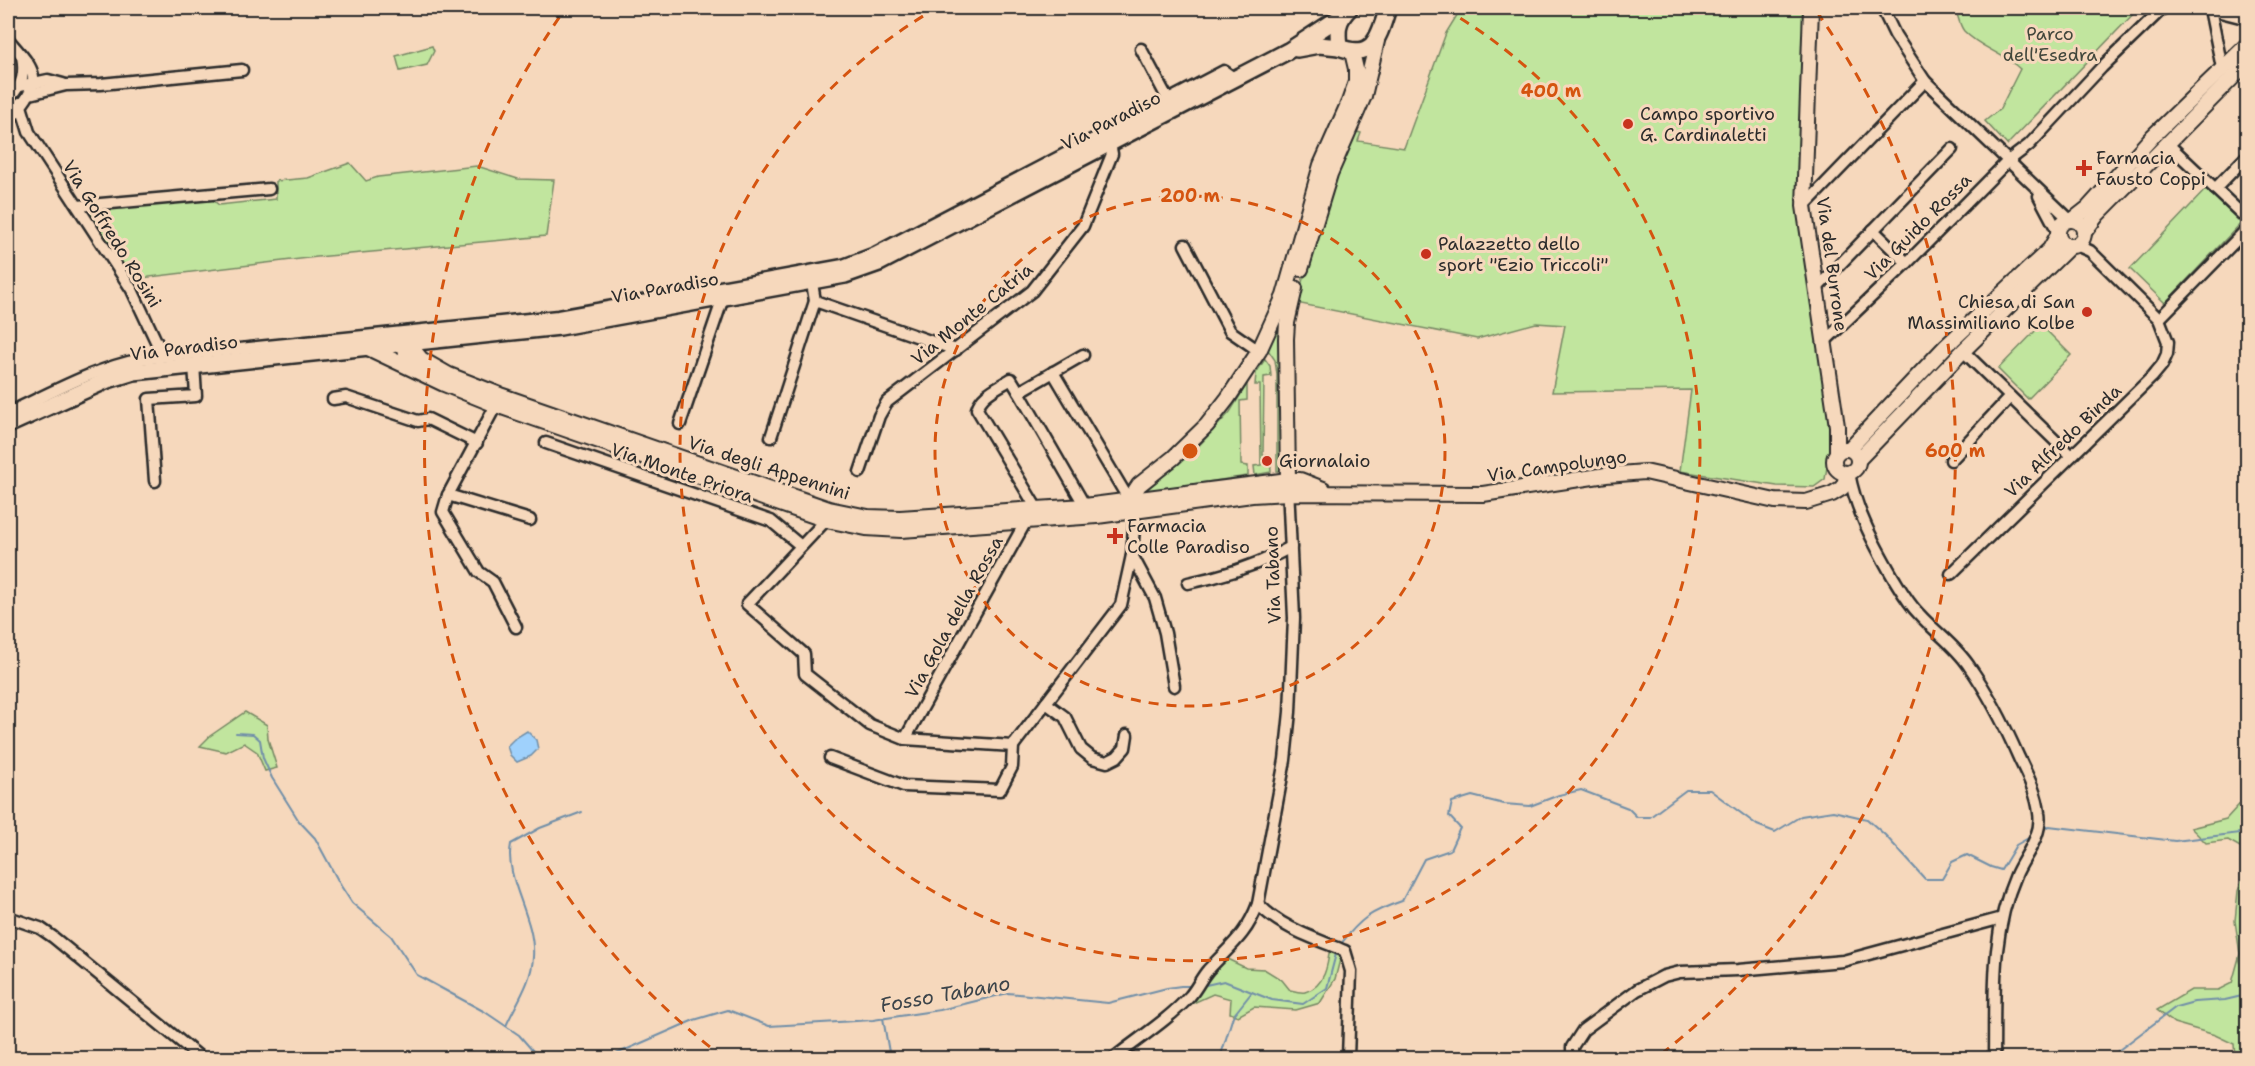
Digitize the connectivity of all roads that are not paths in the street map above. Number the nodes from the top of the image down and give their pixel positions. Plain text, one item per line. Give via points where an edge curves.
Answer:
1 (1388, 8) edge
2 (1811, 8) edge
3 (1882, 8) edge
4 (2163, 8) edge
5 (2208, 8) edge
6 (1345, 12) edge
7 (2247, 19) edge
8 (8, 39) edge
9 (1377, 41) junction
10 (2247, 44) edge
11 (1141, 49) dead end
12 (1346, 50) junction
13 (1288, 51) junction
14 (22, 56) junction
15 (2247, 62) edge
16 (2222, 68) junction
17 (33, 69) junction
18 (242, 70) dead end
19 (48, 80) junction
20 (1925, 81) junction
21 (34, 82) junction
22 (66, 85) junction
23 (20, 86) junction
24 (30, 94) junction
25 (9, 97) edge
26 (1171, 105) junction
27 (21, 106) junction
28 (8, 114) edge
29 (29, 132) junction
30 (1109, 137) junction
31 (2167, 143) junction
32 (1952, 149) dead end
33 (2247, 155) edge
34 (2008, 161) junction
35 (269, 189) dead end
36 (2215, 189) junction
37 (2037, 191) junction
38 (78, 206) junction
39 (1804, 206) junction
40 (2072, 219) junction
41 (2247, 220) edge
42 (2247, 228) edge
43 (1873, 230) junction
44 (2058, 234) junction
45 (2079, 240) junction
46 (1185, 245) dead end
47 (1907, 264) junction
48 (812, 282) junction
49 (1816, 289) junction
50 (723, 298) junction
51 (815, 301) junction
52 (2159, 319) junction
53 (559, 322) junction
54 (436, 341) junction
55 (1824, 342) junction
56 (410, 344) junction
57 (368, 348) junction
58 (956, 350) junction
59 (1259, 351) junction
60 (1963, 351) junction
61 (1083, 355) dead end
62 (163, 356) junction
63 (194, 364) junction
64 (411, 366) junction
65 (432, 366) junction
66 (1053, 372) junction
67 (1019, 392) junction
68 (2010, 397) junction
69 (333, 399) dead end
70 (496, 405) junction
71 (8, 413) edge
72 (680, 424) dead end
73 (8, 425) edge
74 (771, 437) dead end
75 (477, 443) junction
76 (546, 443) dead end
77 (1843, 451) junction
78 (2071, 456) junction
79 (1858, 460) junction
80 (1951, 460) dead end
81 (1843, 471) junction
82 (860, 472) dead end
83 (155, 481) dead end
84 (1288, 486) junction
85 (448, 495) junction
86 (1085, 506) junction
87 (1132, 506) junction
88 (827, 514) junction
89 (1030, 514) junction
90 (530, 520) dead end
91 (801, 546) junction
92 (1291, 547) junction
93 (1132, 555) junction
94 (1951, 574) dead end
95 (1188, 583) dead end
96 (516, 627) dead end
97 (1174, 686) dead end
98 (1046, 703) junction
99 (1127, 735) dead end
100 (904, 739) junction
101 (1014, 746) junction
102 (830, 758) dead end
103 (1258, 904) junction
104 (8, 917) edge
105 (2002, 918) junction
106 (201, 1059) edge
107 (1114, 1059) edge
108 (1348, 1059) edge
109 (1572, 1059) edge
110 (1994, 1059) edge

1 - 9 main road
2 - 39 street, Via del Burrone
3 - 20 street
4 - 34 street, Via Guido Rossa via 2029,145
5 - 7 street
5 - 16 street
6 - 12 main road via 1337,32
6 - 13 main road
8 - 14 street
9 - 12 main road via 1365,50
9 - 84 street, Via Tabano via 1364,96 1330,174 1292,298 1286,339
10 - 16 street
11 - 26 street
12 - 13 main road via 1318,45
12 - 59 street via 1356,69 1356,82 1321,165 1284,296
13 - 26 main road, Via Paradiso via 1235,79
14 - 17 street
14 - 23 street via 24,76
15 - 31 street
16 - 40 street via 2088,208
17 - 19 street
17 - 21 street
18 - 22 street
19 - 21 street
19 - 22 street
20 - 34 street
20 - 39 street
21 - 23 street
21 - 24 street
22 - 24 street
23 - 25 street
24 - 27 street
25 - 27 street via 19,100
26 - 30 main road, Via Paradiso
27 - 28 street via 16,113
27 - 29 street, Via Goffredo Rosini
28 - 29 street, Via Goffredo Rosini
29 - 38 street, Via Goffredo Rosini
30 - 48 main road, Via Paradiso via 879,263
30 - 53 street via 875,253 843,265
30 - 58 street, Via Monte Catria via 1113,154 1083,225 1032,291
31 - 36 street
31 - 45 street
32 - 43 street
33 - 36 street
34 - 37 street
34 - 47 street, Via Guido Rossa
35 - 38 street
36 - 41 street
37 - 40 street
37 - 44 street
38 - 62 street, Via Goffredo Rosini via 132,290
39 - 49 street, Via del Burrone
40 - 44 street via 2061,224
40 - 45 street via 2081,224
42 - 52 street
43 - 47 street
43 - 49 street
44 - 45 street via 2062,243
44 - 77 street via 2050,249 1946,346
45 - 52 street
45 - 60 street
46 - 59 street via 1230,331
47 - 55 street, Via Guido Rossa
48 - 50 main road, Via Paradiso
48 - 51 street
49 - 55 street, Via del Burrone
50 - 53 main road, Via Paradiso
50 - 72 street
51 - 58 street
51 - 74 street
52 - 78 street, Via Alfredo Binda via 2168,342 2162,365
53 - 54 main road, Via Paradiso
53 - 62 street
54 - 56 main road, Via Paradiso
54 - 65 street via 430,357
55 - 77 street, Via del Burrone
56 - 57 main road, Via Paradiso
56 - 64 street via 405,358
56 - 65 street, Via degli Appennini
57 - 63 main road, Via Paradiso
57 - 64 street, Via degli Appennini
58 - 82 street, Via Monte Catria via 887,402
59 - 87 street via 1207,426 1139,485
60 - 68 street
60 - 79 street
61 - 66 street
62 - 71 street via 122,363
63 - 73 main road, Via Paradiso via 134,372 108,380
63 - 83 street via 196,396 149,399
64 - 70 street, Via degli Appennini
65 - 88 street, Via degli Appennini via 500,395
66 - 67 street
66 - 87 street
67 - 86 street
67 - 89 street via 1011,379 986,394 977,409
68 - 78 street
68 - 80 street
69 - 75 street via 346,397 418,421 428,419
70 - 75 street
70 - 88 street, Via degli Appennini
75 - 85 street
76 - 91 street, Via Monte Priora via 771,521
77 - 79 street via 1856,453
77 - 81 street via 1834,459
78 - 94 street, Via Alfredo Binda
79 - 81 street via 1857,467
81 - 84 street, Via Campolungo via 1820,497 1806,502 1775,501 1645,472 1483,494 1332,492 1300,480
81 - 105 street via 1872,540 1906,598 1969,666 2007,732 2033,791 2039,825 2015,876
84 - 87 street, Via degli Appennini
84 - 92 street, Via Tabano
85 - 90 street
85 - 96 street via 443,512 478,572 493,582
86 - 87 street, Via degli Appennini
86 - 89 street, Via degli Appennini
87 - 89 street, Via degli Appennini
87 - 93 street
88 - 89 street, Via degli Appennini via 866,528 901,530
88 - 91 street
89 - 100 street, Via Gola della Rossa
91 - 100 street via 747,604 804,654 805,674 870,725
92 - 95 street via 1246,568
92 - 103 street, Via Tabano via 1294,618 1290,712
93 - 97 street via 1155,597
93 - 98 street via 1121,605
98 - 99 street via 1065,717 1081,749 1092,758 1107,762 1117,758 1125,748
98 - 101 street
100 - 101 street
101 - 102 street via 1012,767 1000,790 904,786
103 - 107 street, Via Tabano via 1234,945 1192,994
103 - 108 street via 1284,925 1345,951 1351,971
104 - 106 street via 53,937
105 - 109 street via 1843,962 1664,976 1637,990 1583,1030 1572,1047
105 - 110 street via 1994,966

